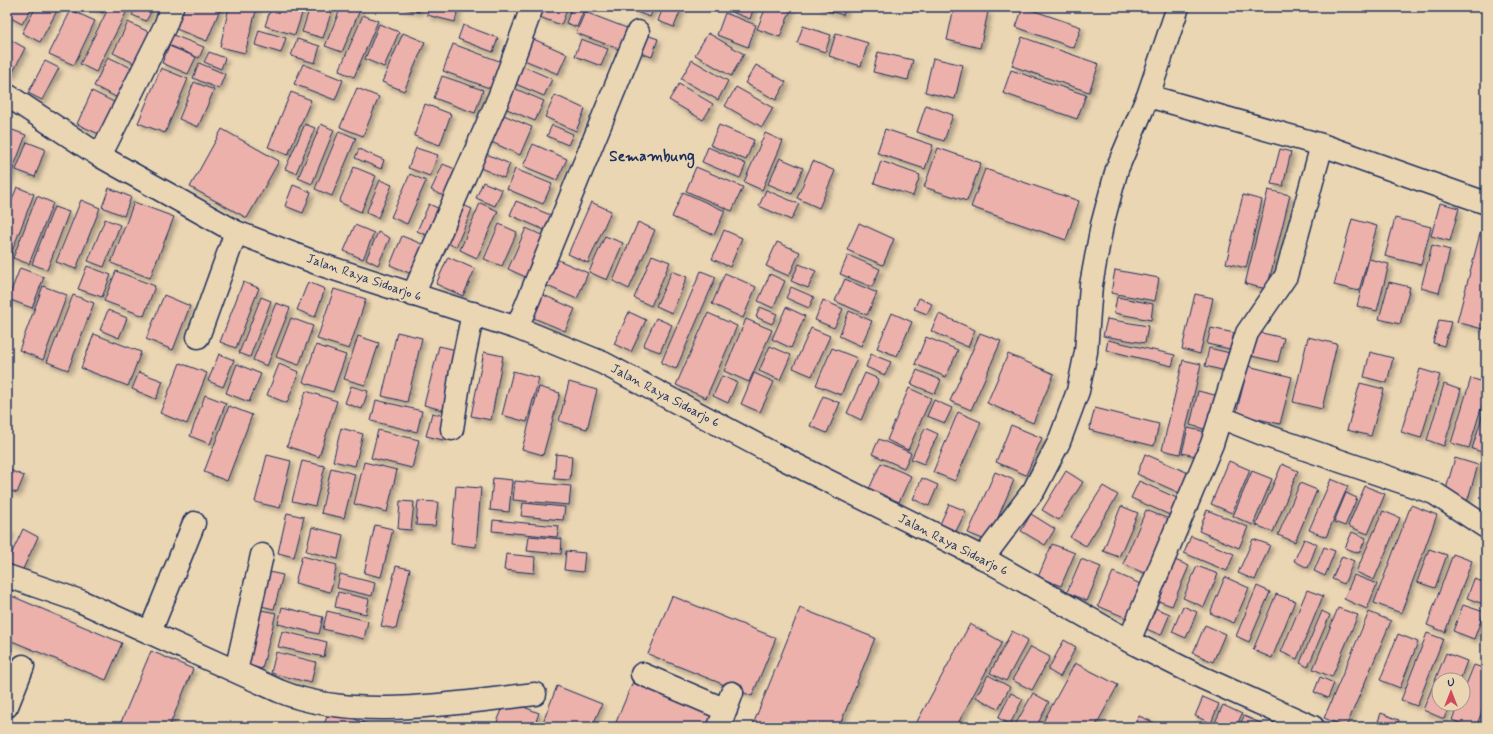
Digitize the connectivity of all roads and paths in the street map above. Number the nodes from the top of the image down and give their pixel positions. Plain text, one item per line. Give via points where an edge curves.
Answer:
1 (172, 7) edge
2 (532, 7) edge
3 (1178, 7) edge
4 (638, 32) dead end
5 (7, 95) edge
6 (1148, 96) junction
7 (1322, 145) junction
8 (100, 156) junction
9 (1486, 203) edge
10 (236, 232) junction
11 (413, 295) junction
12 (473, 313) junction
13 (517, 328) junction
14 (198, 337) dead end
15 (1220, 417) junction
16 (452, 429) dead end
17 (194, 523) dead end
18 (1486, 527) edge
19 (262, 555) dead end
20 (983, 558) junction
21 (7, 576) edge
22 (150, 632) junction
23 (1129, 641) junction
24 (23, 666) dead end
25 (236, 671) junction
26 (642, 674) dead end
27 (534, 694) dead end
28 (7, 706) edge
29 (725, 710) edge
30 (1313, 727) edge

1 - 8 street
2 - 11 street via 500,95
3 - 6 street
4 - 13 street
5 - 8 street, Jalan Raya Sidoarjo 6
6 - 7 street
6 - 20 street via 1117,170 1102,225 1091,285 1086,352 1078,391 1059,442 1034,490
7 - 9 street
7 - 15 street via 1286,276 1247,333
8 - 10 street, Jalan Raya Sidoarjo 6
10 - 11 street, Jalan Raya Sidoarjo 6 via 322,265
10 - 14 street
11 - 12 street, Jalan Raya Sidoarjo 6
12 - 13 street, Jalan Raya Sidoarjo 6
12 - 16 street
13 - 20 street, Jalan Raya Sidoarjo 6 via 603,363 778,456
15 - 18 street via 1270,437 1434,493
15 - 23 street via 1212,444
17 - 22 street
19 - 25 street
20 - 23 street, Jalan Raya Sidoarjo 6
21 - 22 street via 80,601
22 - 25 street
23 - 30 street, Jalan Raya Sidoarjo 6 via 1203,678
24 - 28 street
25 - 27 street via 293,697 317,703 371,708 432,706
26 - 29 street

